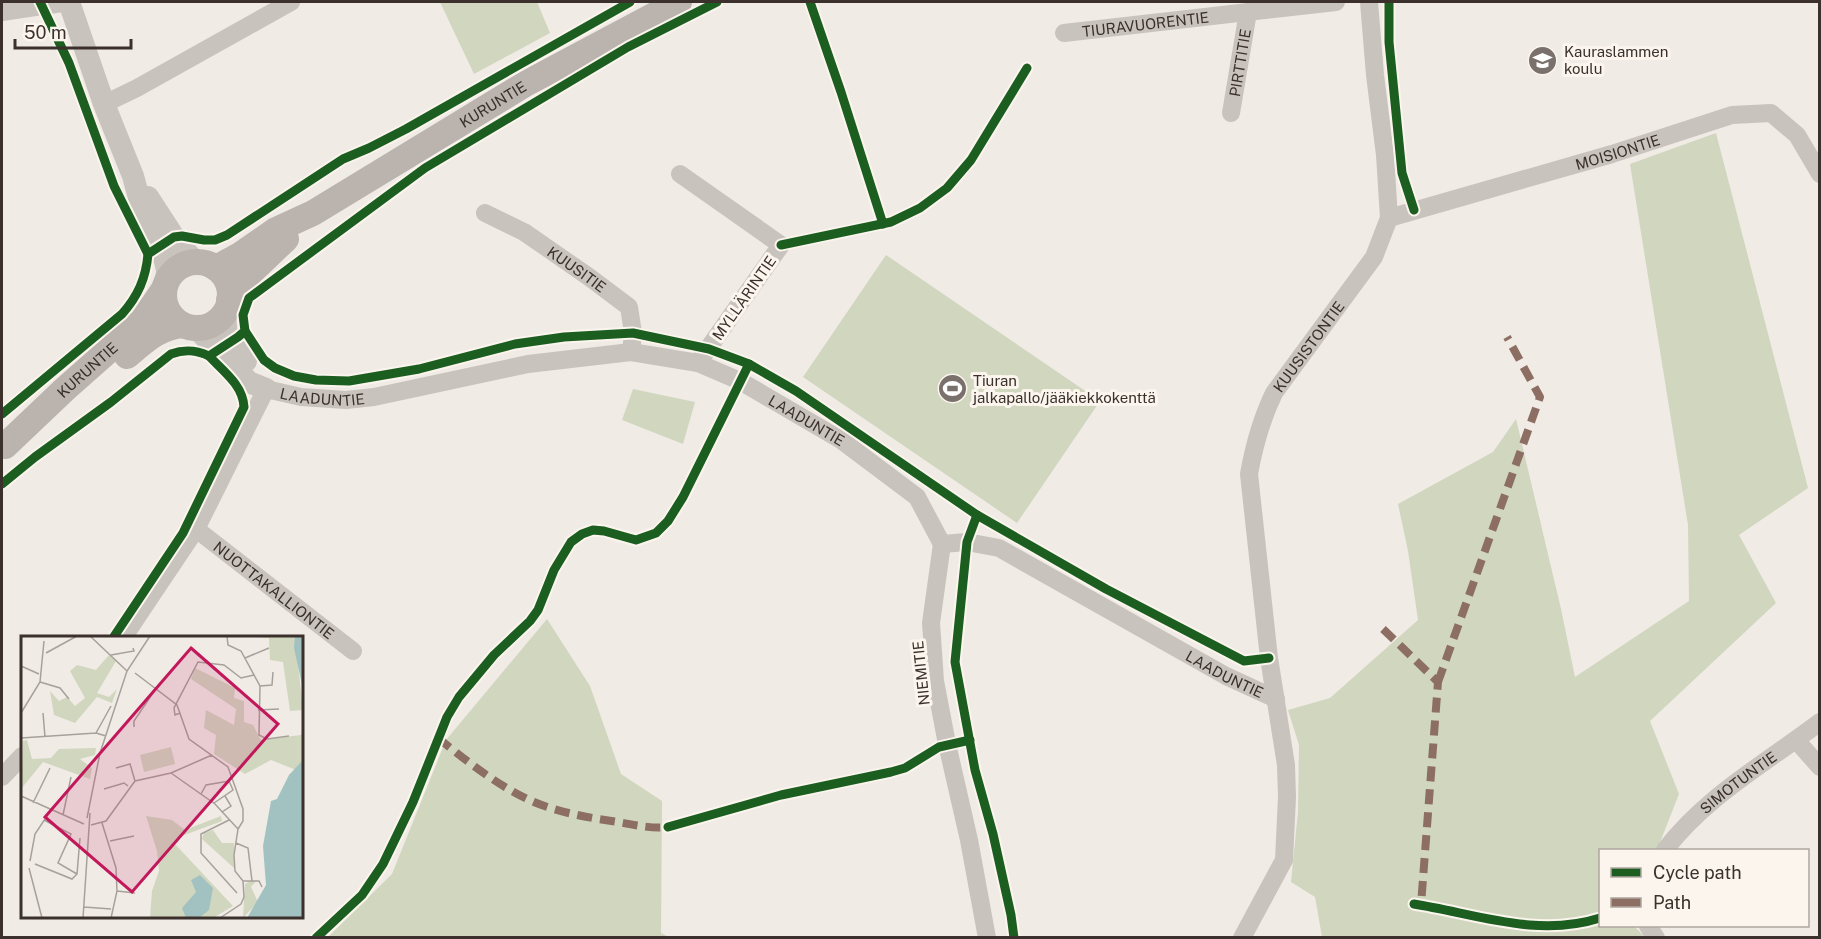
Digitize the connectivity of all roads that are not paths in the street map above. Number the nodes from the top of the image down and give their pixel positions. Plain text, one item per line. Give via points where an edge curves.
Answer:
1 (69, 2) edge
2 (291, 2) edge
3 (679, 2) edge
4 (1336, 2) edge
5 (1369, 2) edge
6 (2, 12) edge
7 (1248, 12) junction
8 (1064, 33) dead end
9 (104, 104) junction
10 (1231, 113) dead end
11 (680, 174) dead end
12 (1820, 174) edge
13 (134, 176) junction
14 (313, 213) junction
15 (485, 213) dead end
16 (1389, 218) junction
17 (205, 265) junction
18 (165, 286) junction
19 (228, 305) junction
20 (190, 327) junction
21 (631, 352) junction
22 (698, 363) junction
23 (266, 389) junction
24 (3, 447) edge
25 (196, 529) junction
26 (942, 544) junction
27 (124, 636) edge
28 (353, 651) dead end
29 (1276, 699) junction
30 (1820, 722) edge
31 (1796, 740) junction
32 (21, 757) edge
33 (1820, 767) edge
34 (2, 777) edge
35 (1666, 849) edge
36 (987, 938) edge
37 (1242, 938) edge

1 - 6 street
1 - 9 street
2 - 9 street
3 - 14 main road, KURUNTIE via 527,83
4 - 7 street, TIURAVUORENTIE
5 - 16 street, KUUSISTONTIE
7 - 8 street, TIURAVUORENTIE
7 - 10 street, PIRTTITIE
9 - 13 street
11 - 22 street, MYLLÄRINTIE via 781,245
12 - 16 street, MOISIONTIE via 1797,135 1771,113 1732,115
13 - 17 street via 174,237
13 - 18 street via 144,213 165,261
14 - 17 main road, KURUNTIE via 276,230 240,255
14 - 19 main road, KURUNTIE via 251,271
15 - 21 street, KUUSITIE via 524,232 628,307 633,333
16 - 29 street, KUUSISTONTIE via 1374,257 1274,393 1254,445 1249,474
17 - 18 main road via 186,264 177,268
17 - 19 main road via 223,274
18 - 20 main road via 167,310 174,319
18 - 24 main road, KURUNTIE via 142,321
19 - 20 main road via 214,323
19 - 23 street, LAADUNTIE via 224,329
20 - 23 street, LAADUNTIE via 249,382
20 - 24 main road, KURUNTIE via 165,328 153,334 73,399
21 - 22 street, LAADUNTIE
21 - 23 street, LAADUNTIE via 528,364 346,400 301,397
22 - 26 street, LAADUNTIE via 740,381 841,440 917,497
23 - 25 street
25 - 27 street
25 - 28 street, NUOTTAKALLIONTIE
26 - 29 street, LAADUNTIE via 967,542 999,548 1226,676
26 - 36 street, NIEMITIE via 931,623 935,681
29 - 37 street, KUUSISTONTIE via 1286,765 1284,860
30 - 31 street, SIMOTUNTIE
31 - 33 street
31 - 35 street, SIMOTUNTIE via 1695,815
32 - 34 street

